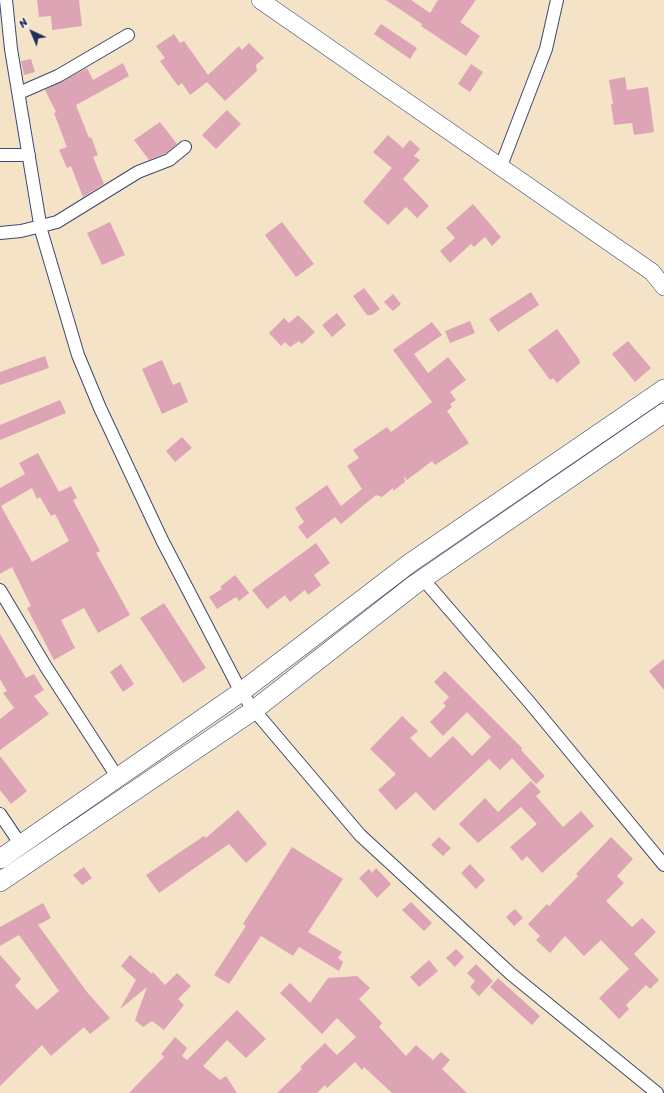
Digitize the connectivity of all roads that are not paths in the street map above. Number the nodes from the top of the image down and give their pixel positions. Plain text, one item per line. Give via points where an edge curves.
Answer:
1 (6, 0) edge
2 (260, 0) edge
3 (557, 0) edge
4 (128, 35) dead end
5 (19, 93) junction
6 (185, 147) dead end
7 (0, 155) edge
8 (29, 155) junction
9 (501, 166) junction
10 (40, 226) junction
11 (0, 233) edge
12 (658, 274) edge
13 (664, 287) edge
14 (664, 389) edge
15 (664, 413) edge
16 (423, 579) junction
17 (0, 590) edge
18 (242, 692) junction
19 (254, 710) junction
20 (118, 778) junction
21 (87, 798) junction
22 (0, 814) edge
23 (100, 816) junction
24 (21, 845) junction
25 (0, 859) edge
26 (664, 865) edge
27 (0, 882) edge
28 (657, 1093) edge

1 - 5 street
2 - 9 main road
3 - 9 street via 546,49
4 - 5 street via 58,76
5 - 8 street
6 - 10 street via 169,160 138,172 57,222
7 - 8 street
8 - 10 street
9 - 12 main road
10 - 11 street
10 - 18 street via 78,355 100,408 162,540
12 - 13 main road
14 - 18 main road via 410,563
15 - 16 main road
16 - 19 main road
16 - 26 street
17 - 20 street
18 - 19 street
18 - 20 main road
19 - 23 main road
19 - 28 street via 360,835 511,974
20 - 21 main road
21 - 23 main road
21 - 24 main road
22 - 24 street
23 - 27 main road
24 - 25 main road

